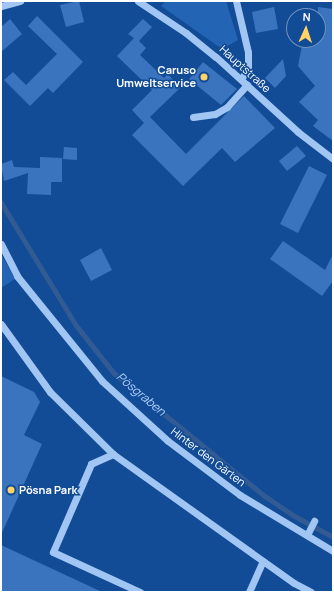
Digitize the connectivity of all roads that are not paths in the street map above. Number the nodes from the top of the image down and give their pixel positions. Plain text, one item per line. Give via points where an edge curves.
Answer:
1 (20, 1) edge
2 (138, 1) edge
3 (236, 1) edge
4 (1, 6) edge
5 (244, 82) junction
6 (193, 117) dead end
7 (333, 159) edge
8 (1, 244) edge
9 (1, 324) edge
10 (113, 454) junction
11 (314, 521) dead end
12 (308, 532) junction
13 (333, 551) edge
14 (263, 562) junction
15 (140, 592) edge
16 (249, 592) edge
17 (311, 592) edge

1 - 4 street
2 - 5 street, Hauptstraße via 186,33
3 - 5 street via 248,52 248,69
5 - 6 street via 227,107 215,114
5 - 7 street, Hauptstraße via 298,132
8 - 12 street, Hinter den Gärten via 17,276 102,381 168,441 240,495
9 - 10 street via 50,392
10 - 14 street
10 - 15 street via 91,464 52,552
11 - 12 street
12 - 13 street, Hinter den Gärten
14 - 16 street
14 - 17 street

